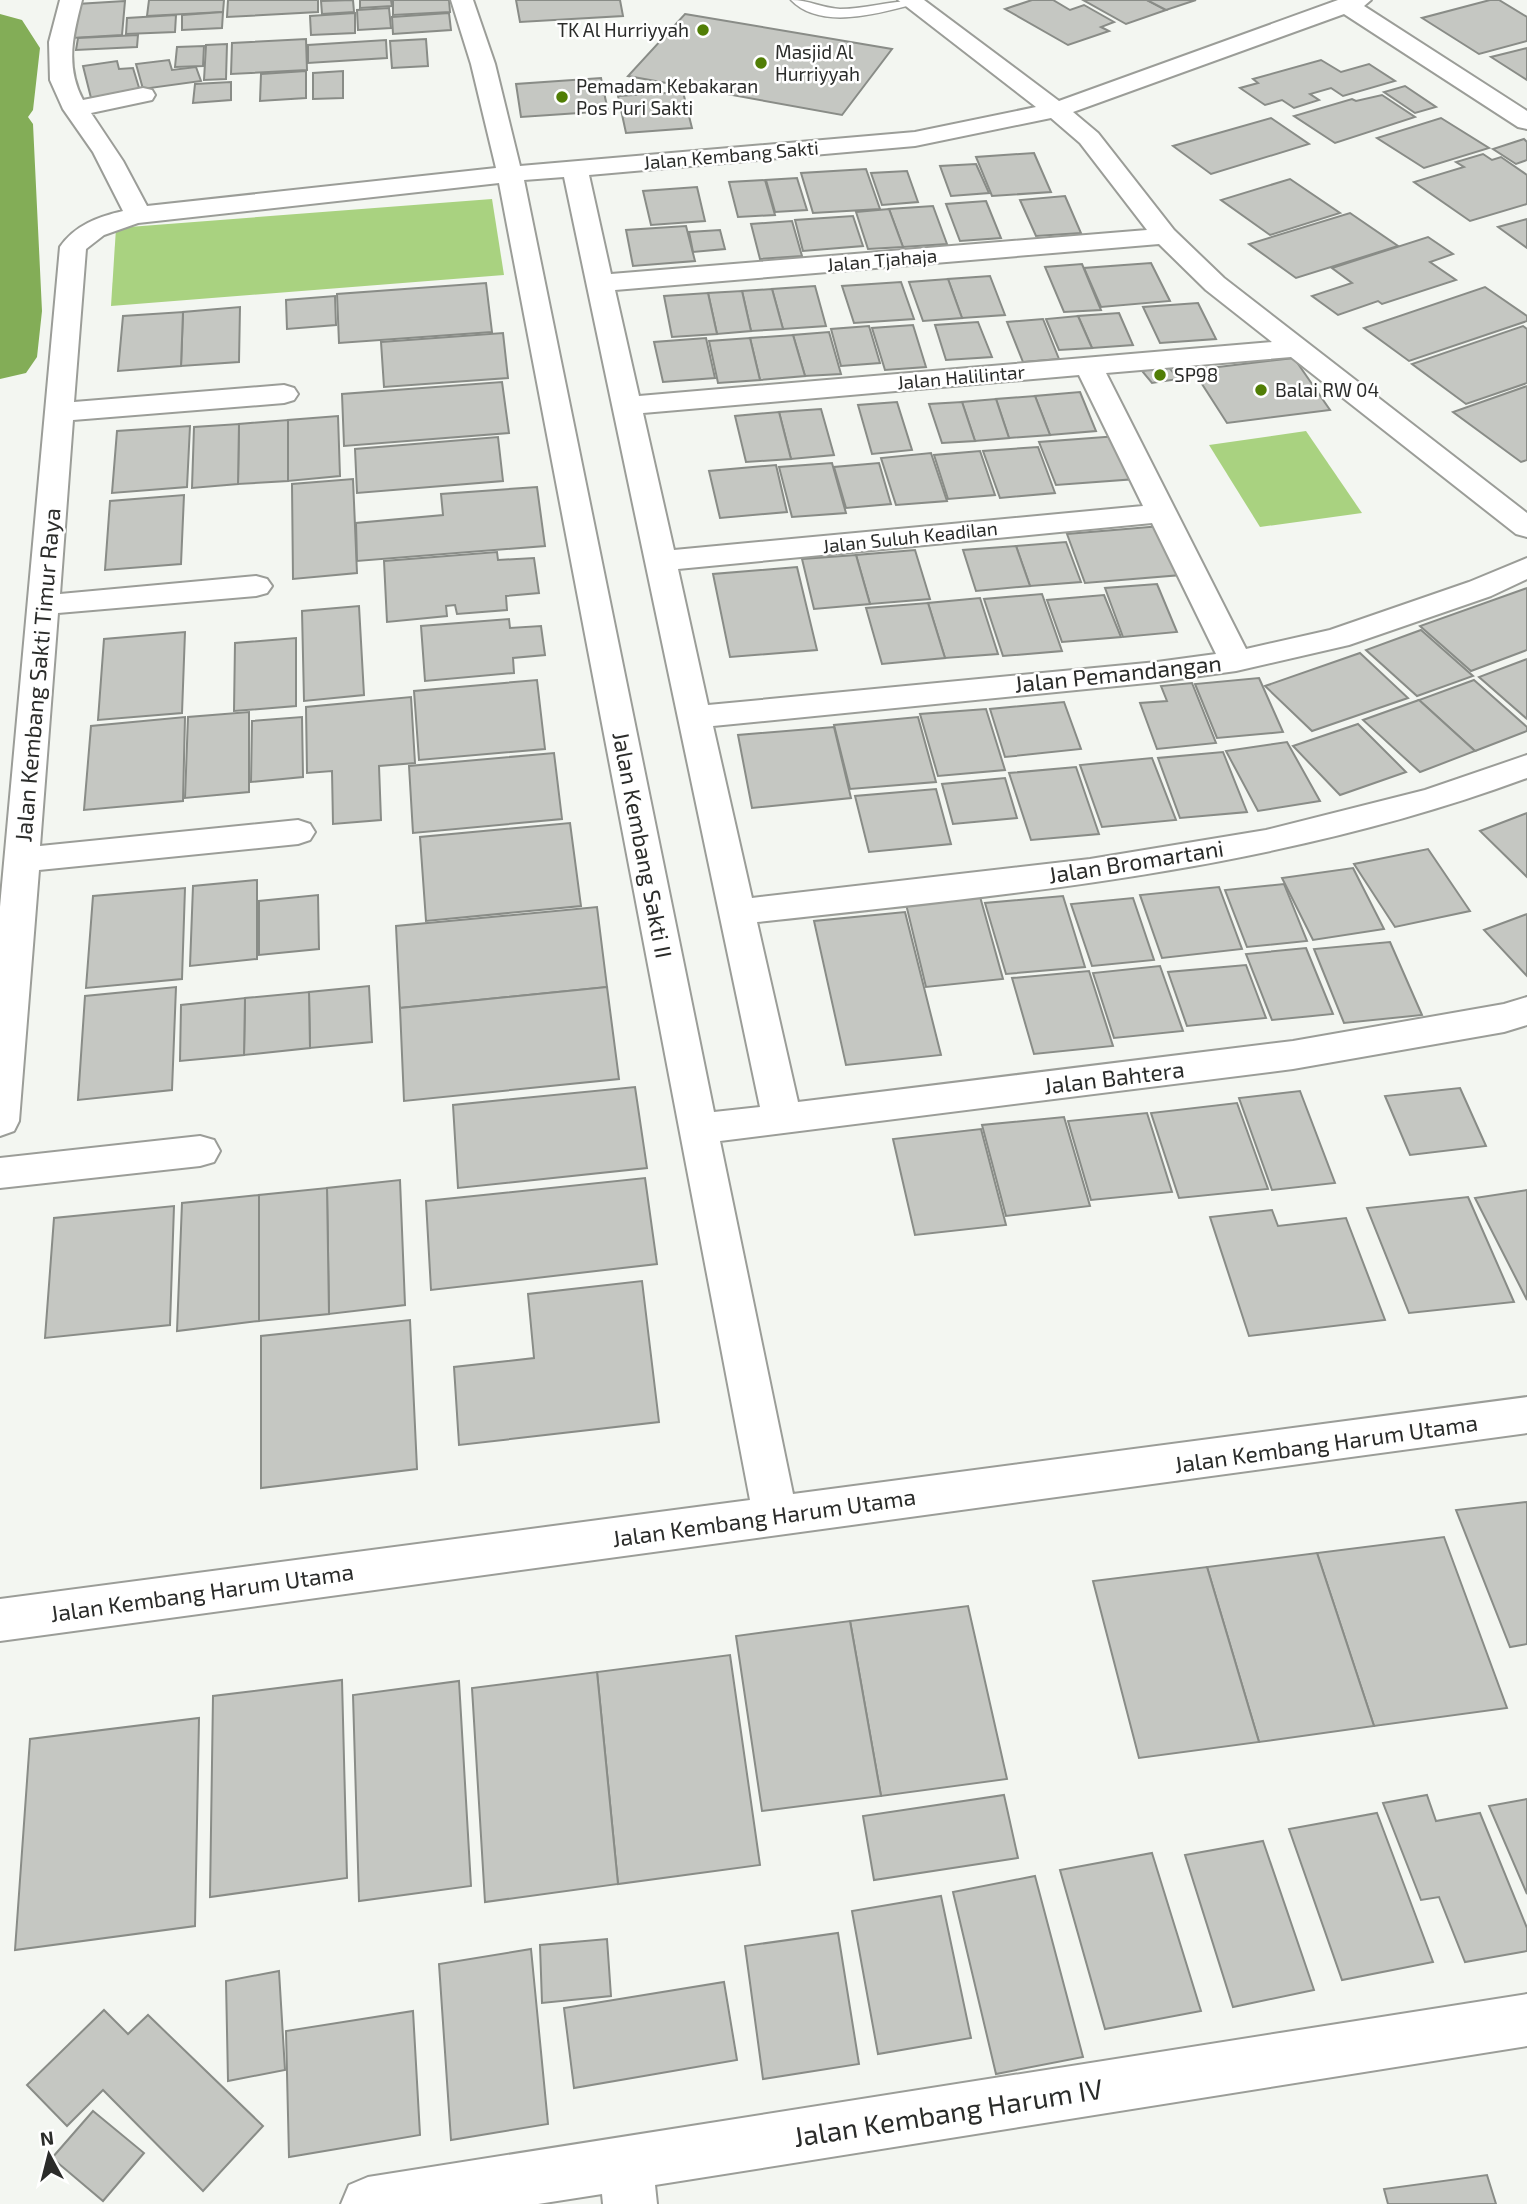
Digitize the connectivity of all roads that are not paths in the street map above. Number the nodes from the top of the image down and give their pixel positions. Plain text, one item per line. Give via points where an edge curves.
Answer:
1 (71, 0) edge
2 (462, 0) edge
3 (798, 0) edge
4 (909, 0) edge
5 (1353, 3) edge
6 (144, 95) dead end
7 (75, 109) junction
8 (1056, 110) junction
9 (1527, 121) edge
10 (575, 168) junction
11 (510, 174) junction
12 (138, 215) junction
13 (85, 233) joint
14 (1165, 236) junction
15 (600, 283) junction
16 (1296, 348) junction
17 (1088, 366) junction
18 (284, 394) dead end
19 (626, 406) junction
20 (60, 412) junction
21 (1160, 513) junction
22 (1527, 528) edge
23 (660, 561) junction
24 (1527, 566) edge
25 (256, 586) dead end
26 (44, 605) junction
27 (1236, 661) junction
28 (694, 717) junction
29 (1527, 766) edge
30 (298, 832) dead end
31 (22, 860) junction
32 (736, 912) junction
33 (1527, 1011) edge
34 (782, 1119) junction
35 (0, 1121) edge
36 (698, 1129) junction
37 (200, 1151) dead end
38 (0, 1173) edge
39 (1527, 1415) edge
40 (775, 1517) junction
41 (0, 1620) edge
42 (1527, 2020) edge
43 (628, 2185) edge
44 (368, 2204) edge

1 - 7 street via 61,37 60,69
2 - 11 street, Jalan Kembang Sakti II
3 - 4 lane via 809,8 835,13
4 - 8 street
5 - 8 street, Jalan Kembang Sakti
5 - 9 street
6 - 7 street
7 - 12 street via 101,145
8 - 10 street, Jalan Kembang Sakti via 915,139
8 - 14 street via 1111,162
10 - 11 street, Jalan Kembang Sakti
10 - 15 street
11 - 12 street, Jalan Kembang Sakti
11 - 36 street, Jalan Kembang Sakti II
12 - 13 street, Jalan Kembang Sakti
13 - 20 street, Jalan Kembang Sakti Timur Raya via 73,247
14 - 15 street, Jalan Tjahaja
14 - 16 street via 1215,284
15 - 19 street
16 - 17 street, Jalan Halilintar
16 - 22 street
17 - 19 street, Jalan Halilintar
17 - 21 street
18 - 20 street
19 - 23 street
20 - 26 street, Jalan Kembang Sakti Timur Raya
21 - 23 street, Jalan Suluh Keadilan
21 - 27 street
23 - 28 street
24 - 27 street, Jalan Pemandangan via 1480,589 1338,638
25 - 26 street
26 - 31 street, Jalan Kembang Sakti Timur Raya
27 - 28 street, Jalan Pemandangan
28 - 32 street
29 - 32 street, Jalan Bromartani via 1436,798 1339,824 1187,855 1055,876
30 - 31 street
31 - 35 street, Jalan Kembang Sakti Timur Raya
32 - 34 street
33 - 34 street, Jalan Bahtera via 1293,1055
34 - 36 street, Jalan Bahtera
36 - 40 street, Jalan Kembang Sakti II
37 - 38 street
39 - 40 street, Jalan Kembang Harum Utama
40 - 41 street, Jalan Kembang Harum Utama
42 - 43 street, Jalan Kembang Harum IV
43 - 44 street, Jalan Kembang Harum IV

